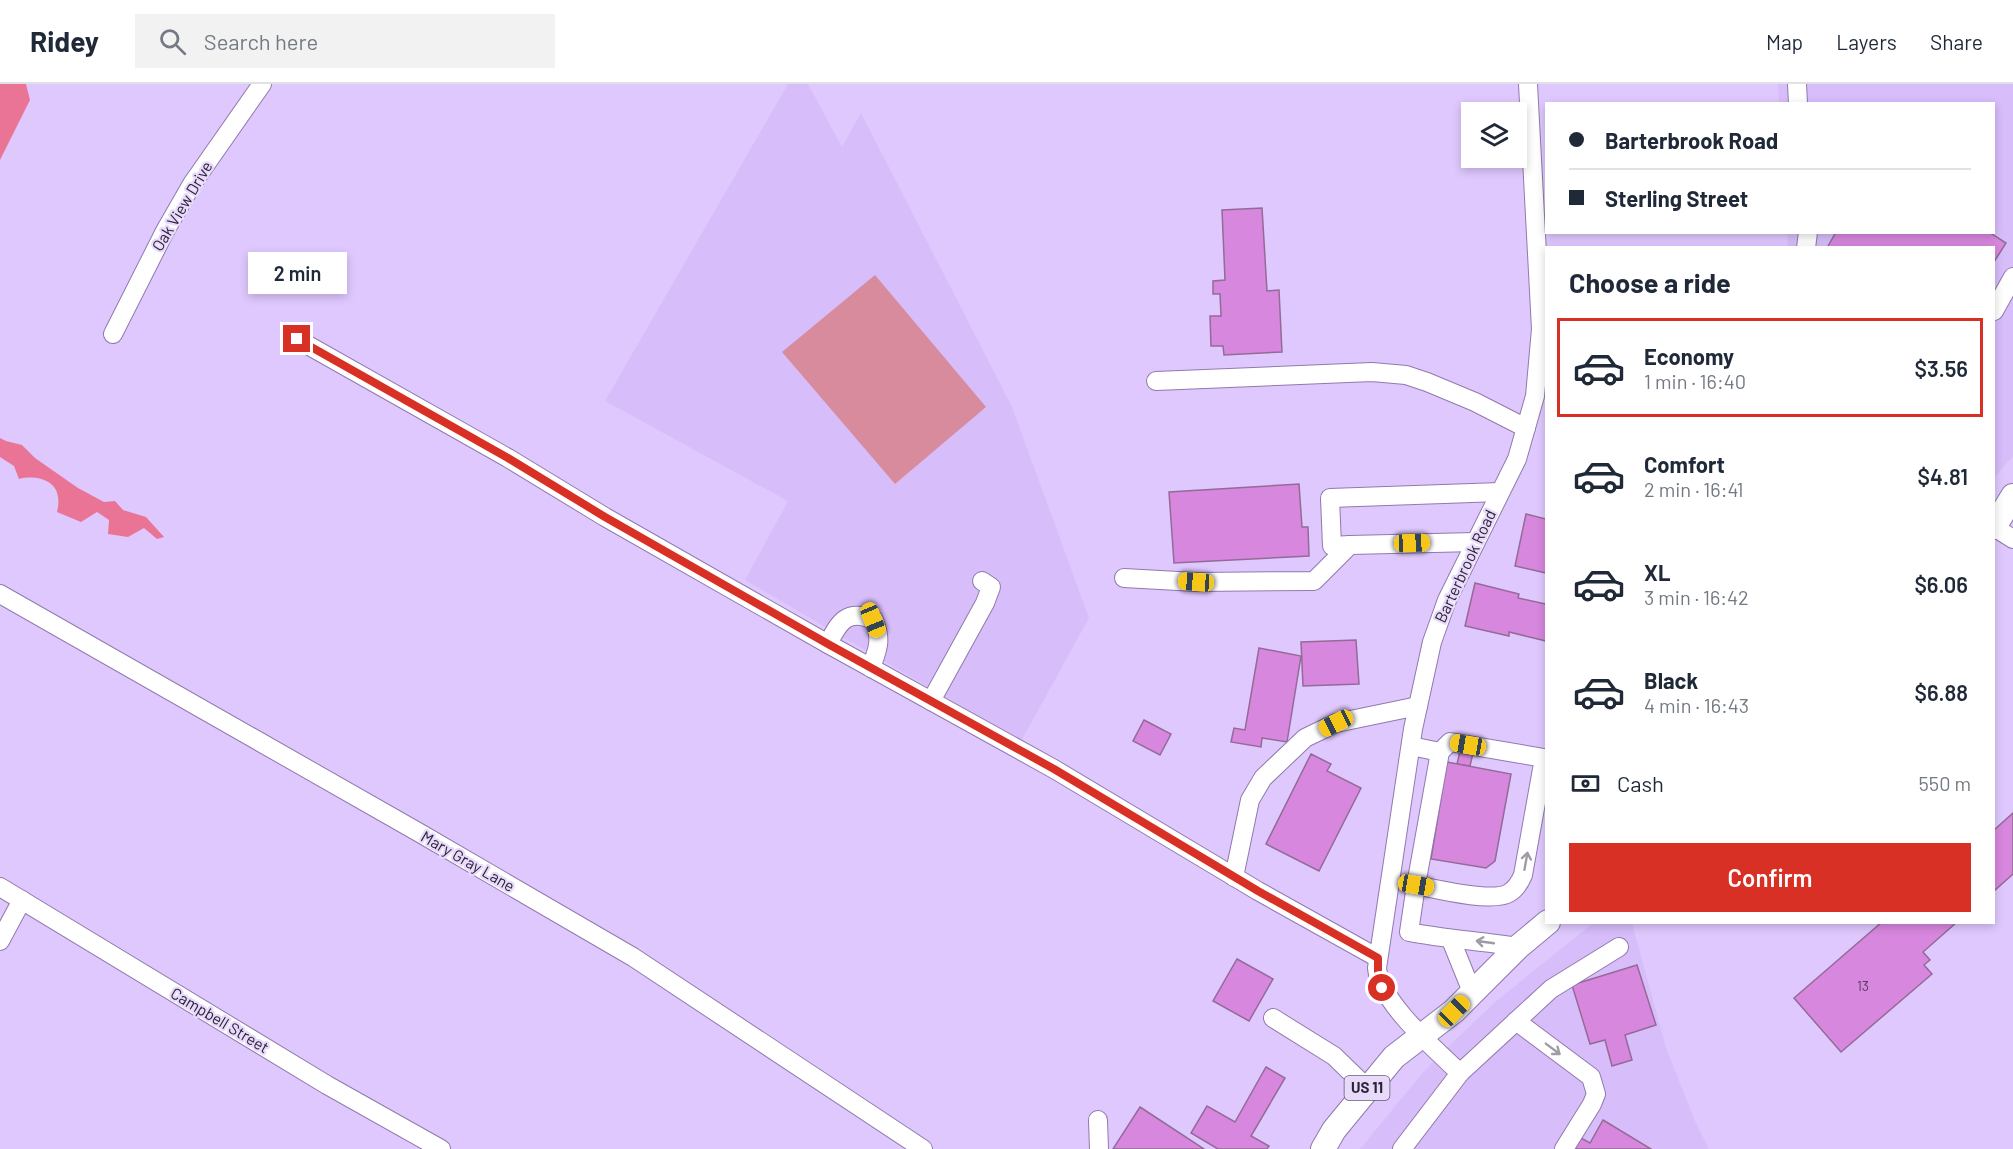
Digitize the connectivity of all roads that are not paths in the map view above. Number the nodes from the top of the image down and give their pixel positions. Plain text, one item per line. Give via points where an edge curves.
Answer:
1 (262, 84) edge
2 (1528, 84) edge
3 (1797, 84) edge
4 (1798, 102) edge
5 (2013, 277) edge
6 (1995, 309) edge
7 (113, 334) dead end
8 (297, 339) dead end
9 (1156, 381) dead end
10 (1526, 428) junction
11 (1500, 492) junction
12 (2013, 496) edge
13 (2013, 515) edge
14 (1995, 525) edge
15 (1995, 526) edge
16 (1995, 528) edge
17 (2013, 539) edge
18 (1475, 542) junction
19 (1350, 545) junction
20 (1124, 578) dead end
21 (982, 581) dead end
22 (0, 594) edge
23 (828, 644) junction
24 (871, 668) junction
25 (931, 701) junction
26 (1418, 706) junction
27 (1411, 746) junction
28 (1440, 752) junction
29 (1234, 877) junction
30 (1416, 885) junction
31 (0, 887) edge
32 (22, 900) junction
33 (1546, 924) edge
34 (1452, 940) junction
35 (0, 941) edge
36 (1518, 947) junction
37 (1619, 947) dead end
38 (1378, 958) junction
39 (1472, 992) junction
40 (1273, 1018) dead end
41 (1516, 1021) junction
42 (1422, 1036) junction
43 (1460, 1073) junction
44 (1367, 1088) junction
45 (1098, 1120) dead end
46 (441, 1149) edge
47 (923, 1149) edge
48 (1099, 1149) edge
49 (1323, 1149) edge
50 (1402, 1149) edge
51 (1564, 1149) edge

1 - 7 street, Oak View Drive via 192,184
2 - 10 street, Barterbrook Road via 1541,329 1535,396
3 - 4 street
5 - 6 street
8 - 23 street
9 - 10 street via 1372,372 1406,375 1475,402
10 - 11 street, Barterbrook Road
11 - 18 street, Barterbrook Road
11 - 19 street via 1330,498 1332,546
12 - 14 main road
13 - 15 main road
16 - 17 street
18 - 19 street
18 - 26 street, Barterbrook Road via 1440,616
19 - 20 street via 1314,581
21 - 25 street via 991,587 985,603
22 - 47 street, Mary Gray Lane via 633,957
23 - 24 street
23 - 24 street via 838,624 850,616 862,615 873,620 879,645
24 - 25 street
25 - 29 street
26 - 27 street, Barterbrook Road
26 - 29 street via 1336,723 1305,738 1263,778 1250,800
27 - 28 street
27 - 38 street, Barterbrook Road
28 - 30 street
30 -> 28 street via 1489,898 1508,894 1518,885 1544,758 1504,751 1489,760
29 - 38 street
30 - 34 street via 1409,932
31 - 32 street, Campbell Street
32 - 35 street
32 - 46 street, Campbell Street via 327,1085
33 - 36 main road, US 11
36 -> 34 street
34 - 39 street
36 - 39 main road, US 11
37 - 41 street via 1551,988
38 - 42 street, Barterbrook Road via 1382,988
39 - 42 main road, US 11
40 - 44 street via 1334,1056
41 - 43 street
41 -> 51 street via 1591,1077 1596,1094
42 - 43 street, Barterbrook Road
42 - 44 main road, US 11 via 1394,1057
43 - 50 street
44 - 49 main road, US 11
45 - 48 street

